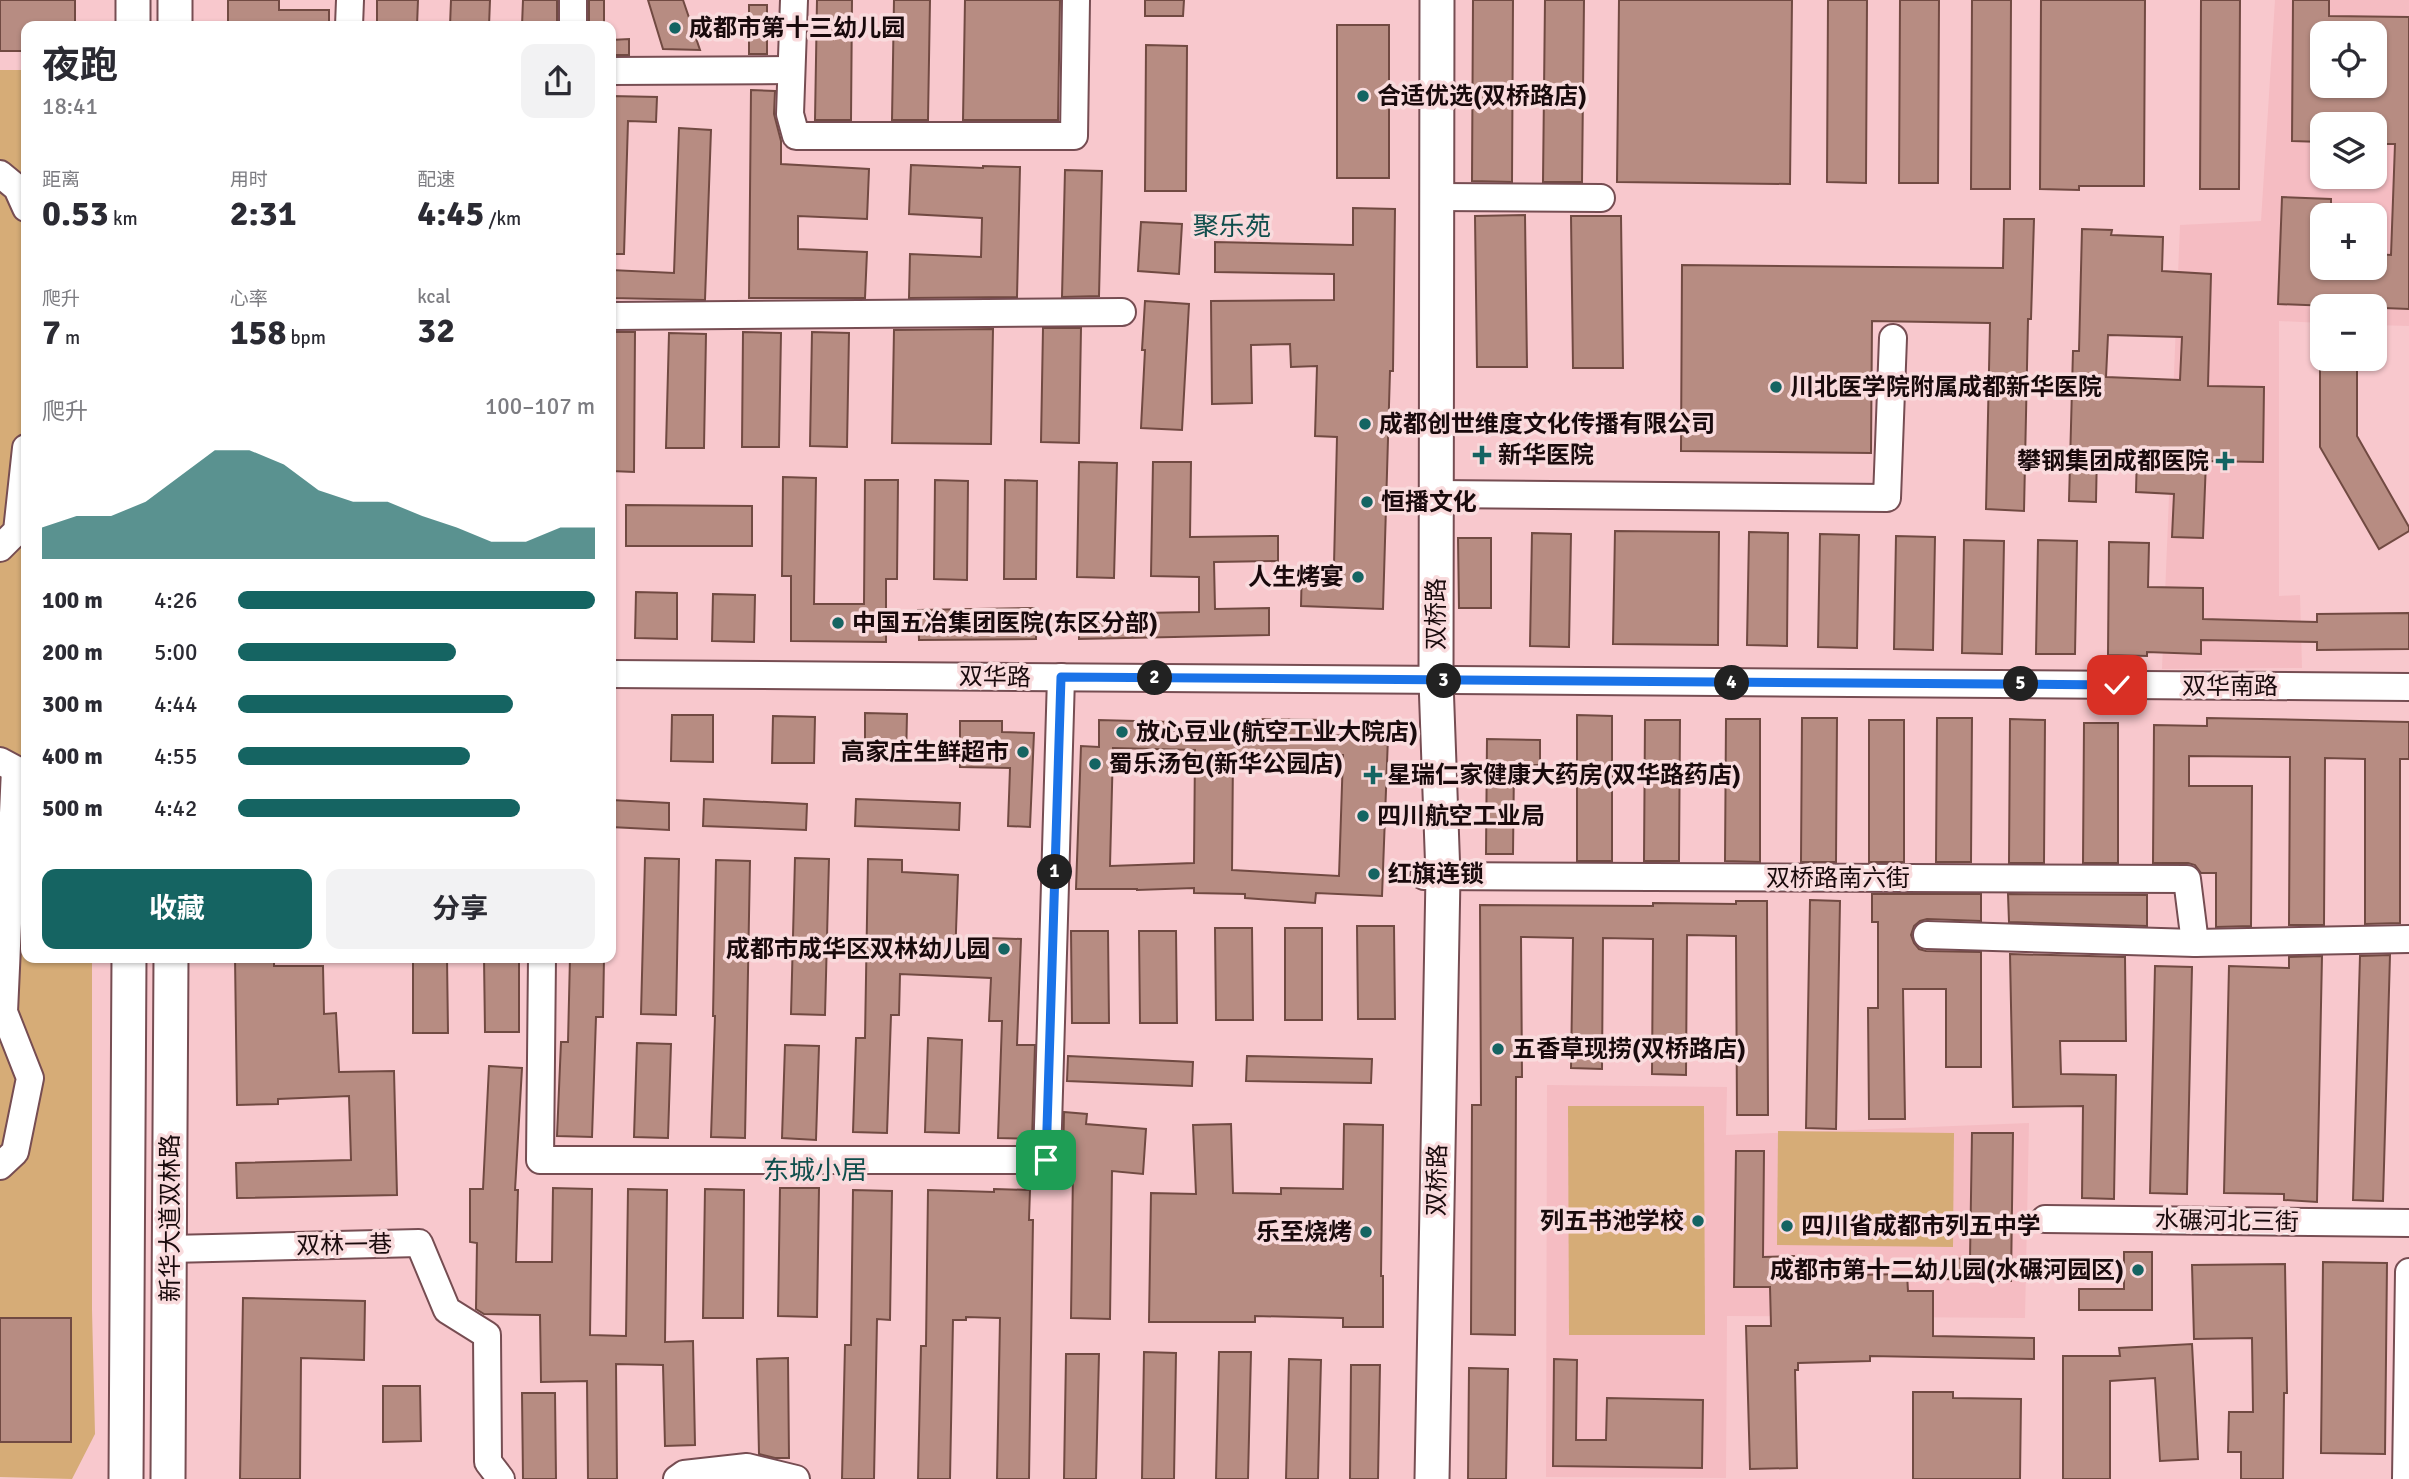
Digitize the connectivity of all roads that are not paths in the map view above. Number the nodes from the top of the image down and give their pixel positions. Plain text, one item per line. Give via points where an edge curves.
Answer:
1 (133, 0) edge
2 (175, 0) edge
3 (350, 0) edge
4 (573, 0) edge
5 (794, 0) edge
6 (1076, 0) edge
7 (1422, 0) edge
8 (1437, 0) edge
9 (133, 21) edge
10 (175, 21) edge
11 (349, 21) edge
12 (573, 21) edge
13 (791, 70) junction
14 (616, 71) edge
15 (0, 174) edge
16 (21, 197) edge
17 (1437, 197) junction
18 (1601, 198) dead end
19 (1122, 312) dead end
20 (616, 316) edge
21 (1893, 338) dead end
22 (21, 494) edge
23 (1436, 494) junction
24 (0, 548) edge
25 (616, 674) edge
26 (1061, 677) junction
27 (1429, 681) junction
28 (2409, 687) edge
29 (0, 761) edge
30 (1434, 876) junction
31 (1927, 935) dead end
32 (2409, 939) edge
33 (2195, 943) junction
34 (129, 963) edge
35 (171, 963) edge
36 (542, 963) edge
37 (2, 990) edge
38 (0, 1166) edge
39 (2045, 1219) dead end
40 (2409, 1223) edge
41 (169, 1249) junction
42 (2409, 1272) edge
43 (126, 1479) edge
44 (168, 1479) edge
45 (500, 1479) edge
46 (677, 1479) edge
47 (796, 1479) edge
48 (1413, 1479) edge
49 (1432, 1479) edge
50 (2406, 1479) edge

1 - 9 main road
2 - 10 main road
3 - 11 street
4 - 12 street
5 - 13 street
6 - 13 street via 1074,136 796,136 790,114
7 - 27 main road, 双桥路
8 - 17 main road, 双桥路
13 - 14 street
15 - 16 street
17 - 18 street
17 - 23 main road, 双桥路
19 - 20 street
21 - 23 street via 1887,498
22 - 24 street via 17,530
23 - 27 main road, 双桥路
25 - 26 street, 双华路
26 - 27 street, 双华路
26 - 36 street via 1046,1160 540,1160
27 - 28 street, 双华南路
27 - 30 main road, 双桥路
29 - 37 street via 15,769
30 - 33 street, 双桥路南六街 via 2187,879
30 - 48 main road, 双桥路
30 - 49 main road, 双桥路
31 - 33 street
32 - 33 street
34 - 43 main road, 新华大道双林路
35 - 41 main road, 新华大道双林路
37 - 38 street via 4,1012 30,1078 15,1152
39 - 40 street, 水碾河北三街
41 - 44 main road, 新华大道双林路
41 - 45 street, 双林一巷 via 419,1243 447,1310 487,1335 488,1462
42 - 50 street
46 - 47 street via 684,1474 747,1467

